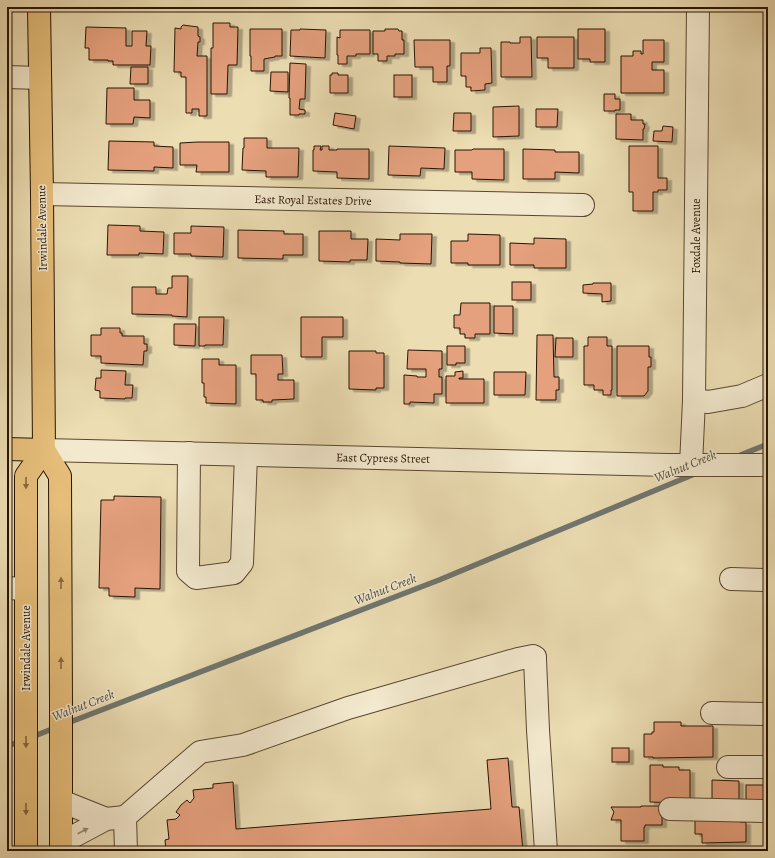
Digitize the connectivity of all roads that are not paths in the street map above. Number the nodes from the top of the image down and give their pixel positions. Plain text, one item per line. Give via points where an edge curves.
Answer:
1 (39, 7) edge
2 (698, 7) edge
3 (7, 77) edge
4 (40, 78) junction
5 (42, 194) junction
6 (583, 205) dead end
7 (768, 385) edge
8 (694, 400) junction
9 (7, 449) edge
10 (44, 450) junction
11 (189, 454) junction
12 (246, 455) junction
13 (691, 463) junction
14 (763, 465) edge
15 (731, 579) dead end
16 (768, 580) edge
17 (17, 588) edge
18 (712, 713) dead end
19 (768, 714) edge
20 (728, 767) dead end
21 (768, 767) edge
22 (61, 801) junction
23 (670, 809) dead end
24 (768, 811) edge
25 (116, 818) junction
26 (61, 847) edge
27 (26, 851) edge
28 (126, 851) edge
29 (546, 851) edge

1 - 4 main road, Irwindale Avenue
2 - 8 street, Foxdale Avenue
3 - 4 street
4 - 5 main road, Irwindale Avenue
5 - 6 street, East Royal Estates Drive
5 - 10 main road, Irwindale Avenue
7 - 8 street via 742,396 708,402
8 - 13 street, Foxdale Avenue
9 - 10 main road, East Cypress Street
10 - 11 street, East Cypress Street
10 -> 17 main road, Irwindale Avenue via 26,476
22 -> 10 main road via 60,476
11 - 12 street, East Cypress Street
11 - 12 street via 188,571 196,578 234,573 242,563
12 - 13 street, East Cypress Street via 669,465
13 - 14 street, East Cypress Street
15 - 16 street
17 -> 27 main road, Irwindale Avenue via 26,713
18 - 19 street
20 - 21 street
22 - 25 street
22 - 26 main road
23 - 24 street
26 -> 25 street
25 - 28 street
25 - 29 street via 200,752 243,745 348,708 518,658 533,656

